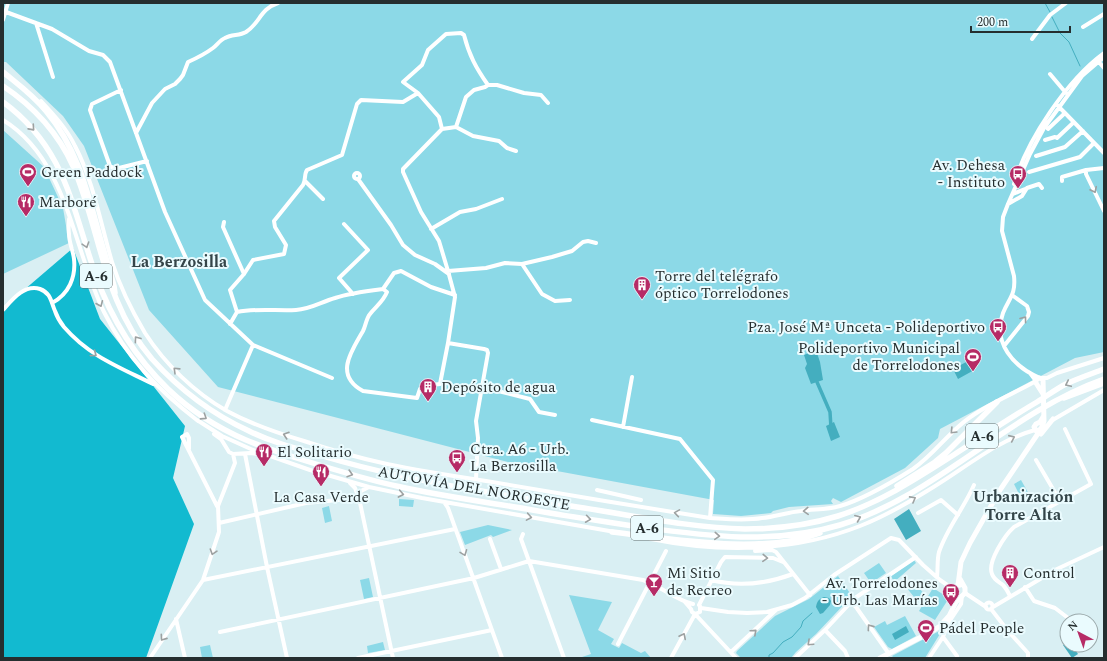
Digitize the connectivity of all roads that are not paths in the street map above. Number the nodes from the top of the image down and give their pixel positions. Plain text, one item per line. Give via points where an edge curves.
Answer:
1 (8, 3) edge
2 (278, 3) edge
3 (1066, 3) edge
4 (6, 12) junction
5 (1104, 14) edge
6 (3, 20) edge
7 (36, 23) junction
8 (1083, 27) dead end
9 (1032, 38) dead end
10 (1104, 54) edge
11 (1104, 57) edge
12 (1097, 60) junction
13 (1104, 68) edge
14 (3, 71) edge
15 (1050, 74) dead end
16 (53, 77) dead end
17 (488, 85) junction
18 (3, 86) edge
19 (121, 90) junction
20 (418, 93) junction
21 (1066, 94) junction
22 (3, 102) edge
23 (548, 103) dead end
24 (1058, 106) junction
25 (1065, 112) junction
26 (3, 120) edge
27 (1074, 122) junction
28 (456, 127) junction
29 (442, 129) junction
30 (1048, 129) dead end
31 (1083, 131) junction
32 (136, 133) junction
33 (1045, 140) dead end
34 (1094, 143) junction
35 (516, 151) dead end
36 (1104, 154) edge
37 (1036, 156) dead end
38 (147, 161) junction
39 (1104, 168) edge
40 (1086, 170) junction
41 (1028, 172) dead end
42 (358, 179) dead end
43 (305, 181) junction
44 (1062, 181) dead end
45 (1017, 184) junction
46 (1042, 188) dead end
47 (1026, 189) junction
48 (1013, 194) junction
49 (323, 199) dead end
50 (502, 199) dead end
51 (1008, 204) junction
52 (1104, 211) edge
53 (69, 214) junction
54 (224, 222) dead end
55 (344, 224) dead end
56 (431, 229) junction
57 (596, 243) dead end
58 (522, 264) junction
59 (449, 272) junction
60 (244, 274) junction
61 (384, 289) junction
62 (353, 294) junction
63 (455, 295) junction
64 (1012, 295) junction
65 (116, 299) junction
66 (570, 300) dead end
67 (52, 303) junction
68 (3, 310) edge
69 (237, 312) junction
70 (230, 324) junction
71 (448, 343) junction
72 (253, 345) junction
73 (1004, 346) junction
74 (1104, 358) edge
75 (1104, 369) edge
76 (1030, 373) junction
77 (632, 377) dead end
78 (332, 378) dead end
79 (1039, 379) junction
80 (1104, 379) edge
81 (1104, 383) edge
82 (155, 385) junction
83 (482, 387) junction
84 (1026, 387) junction
85 (1104, 390) edge
86 (997, 402) junction
87 (1051, 402) junction
88 (224, 410) junction
89 (555, 415) dead end
90 (1053, 419) junction
91 (197, 420) junction
92 (592, 420) dead end
93 (623, 427) junction
94 (1039, 428) junction
95 (1065, 429) dead end
96 (1028, 432) junction
97 (1031, 443) junction
98 (189, 449) dead end
99 (1025, 453) junction
100 (233, 454) junction
101 (245, 454) junction
102 (270, 457) junction
103 (1036, 460) dead end
104 (476, 479) junction
105 (350, 482) junction
106 (974, 485) dead end
107 (368, 487) junction
108 (597, 490) dead end
109 (631, 497) junction
110 (359, 498) junction
111 (641, 500) dead end
112 (1060, 501) junction
113 (444, 502) junction
114 (629, 505) junction
115 (218, 506) junction
116 (862, 507) junction
117 (918, 513) dead end
118 (257, 515) junction
119 (958, 515) junction
120 (710, 518) junction
121 (219, 523) junction
122 (839, 525) junction
123 (455, 529) junction
124 (612, 532) junction
125 (523, 534) dead end
126 (490, 538) dead end
127 (369, 547) junction
128 (708, 547) junction
129 (1103, 548) edge
130 (666, 551) dead end
131 (916, 557) junction
132 (529, 561) junction
133 (784, 562) junction
134 (267, 568) junction
135 (501, 569) junction
136 (794, 574) junction
137 (937, 577) junction
138 (474, 578) junction
139 (203, 580) junction
140 (711, 580) junction
141 (650, 582) junction
142 (960, 585) junction
143 (1025, 587) junction
144 (953, 589) junction
145 (810, 595) junction
146 (961, 595) junction
147 (1010, 596) junction
148 (380, 598) junction
149 (850, 602) junction
150 (692, 606) junction
151 (990, 606) junction
152 (776, 610) junction
153 (698, 611) junction
154 (1062, 613) edge
155 (176, 619) junction
156 (278, 620) junction
157 (492, 630) junction
158 (825, 630) junction
159 (220, 632) dead end
160 (943, 637) junction
161 (618, 644) dead end
162 (392, 651) junction
163 (731, 652) junction
164 (888, 654) junction
165 (957, 656) dead end
166 (150, 658) edge
167 (185, 658) edge
168 (287, 658) edge
169 (358, 658) edge
170 (393, 658) edge
171 (502, 658) edge
172 (564, 658) edge
173 (671, 658) edge
174 (736, 658) edge
175 (795, 658) edge
176 (848, 658) edge
177 (880, 658) edge
178 (930, 658) edge
179 (1028, 658) edge

1 - 4 street
2 - 32 street via 266,8 247,32 224,38 198,58 188,62 180,79 165,89 152,103
3 - 9 street via 1050,15
4 - 6 street
4 - 7 street
5 - 8 street
7 - 16 street
7 - 19 street via 52,29 89,51 103,55 110,62
10 - 12 street
11 - 12 street
12 - 13 street
12 - 21 street
14 - 65 highway via 35,98 56,123 71,149 89,196
88 -> 14 street via 172,367 145,332 129,303 113,264 84,166 68,133 31,92
15 - 21 street
17 - 20 street via 468,51 464,35 460,32 446,34 428,50 422,65 403,82
17 - 23 street via 541,95
17 - 28 street via 474,90 466,98
18 - 65 highway, AUTOVÍA DEL NOROESTE / A-6 via 24,101 41,118 57,137 72,165 84,195
19 - 32 street
19 - 38 street via 92,104 90,110 110,166 115,169
20 - 29 street via 439,117
20 - 43 street via 403,102 358,102 342,155 307,170
21 - 24 street
22 -> 122 highway, AUTOVÍA DEL NOROESTE / A-6 via 32,127 46,144 57,164 97,279 125,336 144,363 168,389 192,409 222,428 276,451 359,477 401,487 563,515 690,534 746,538 800,534
24 - 25 street
24 - 45 street via 1032,151
24 - 48 street via 1041,126 1027,152 1015,180
25 - 27 street
25 - 30 street
26 - 53 street via 37,151 54,176
27 - 31 street
27 - 33 street via 1057,138
28 - 29 street
28 - 35 street via 473,136 499,141
29 - 56 street via 403,169 420,212
31 - 34 street
31 - 37 street via 1065,148
32 - 38 street
34 - 36 street
34 - 41 street via 1080,157
38 - 70 street via 165,212 205,300
39 - 40 street
40 - 44 street via 1062,177
40 -> 52 street
42 - 59 street via 403,245 415,255
43 - 49 street
43 - 60 street via 274,221 286,245 284,254 253,260
45 - 47 street
45 - 48 street
46 - 47 street via 1039,184
47 - 48 street
47 - 51 street via 1022,196
48 - 51 street
50 - 56 street via 460,212
51 - 64 street via 1003,217 1002,231 1014,276 1015,289
53 - 67 street via 74,270 65,294
53 -> 82 street via 90,280 104,312 120,340
54 - 60 street via 223,227
55 - 62 street via 368,250 339,278
56 - 59 street via 439,241
57 - 58 street via 588,240 572,251
58 - 59 street via 505,263
58 - 66 street via 542,294 555,301
59 - 63 street
60 - 69 street via 230,290
61 - 62 street
61 - 63 street via 394,273 401,271 431,287
61 - 71 street via 387,292 384,299 370,314 350,353 346,368 348,376 357,388 417,398 423,386 440,384
62 - 69 street via 296,310
63 - 71 street
64 - 73 street via 1001,319 1000,335
73 -> 64 street via 1029,312 1027,306
116 -> 65 highway, AUTOVÍA DEL NOROESTE / A-6 via 810,523 776,528 714,527 563,505 359,467 251,433 197,401 173,381 151,357 132,331
67 - 68 street via 49,295 42,290 31,289 18,294
67 -> 82 street via 64,327 94,354
69 - 70 street
70 - 72 street
71 - 83 street via 487,350
72 - 78 street
72 - 88 street
73 - 76 street via 1011,358
74 - 79 street
75 -> 116 highway, AUTOVÍA DEL NOROESTE / A-6 via 1064,386 920,476
76 - 79 street
76 - 84 street via 1031,381
77 - 93 street
79 - 84 street
79 - 94 main road via 1043,390 1044,416
80 - 87 highway, AUTOVÍA DEL NOROESTE / A-6
81 - 87 highway
82 - 91 street
83 - 89 street via 530,399 539,412
83 - 104 street via 476,421
84 - 86 street
85 - 90 street
86 - 116 highway via 940,458
86 -> 120 street via 958,426 913,469 851,503 762,518
122 -> 87 highway, AUTOVÍA DEL NOROESTE / A-6 via 890,504
104 -> 88 street via 360,458 247,422
90 - 94 street
90 - 99 main road
91 - 100 street via 221,439 227,450
91 - 102 street via 222,436
92 - 93 street
93 - 120 street via 680,439 713,480
94 - 96 street
94 - 97 main road
95 - 112 street via 1091,484
96 - 97 street
128 -> 96 street via 781,546 816,540 861,526 928,490 1010,438
97 - 99 main road
98 - 115 street
99 - 142 main road via 1000,490 961,562
100 - 101 street
100 - 115 street via 235,463
101 - 102 street
101 - 118 street
102 - 105 street
103 - 112 street
104 - 114 street
105 - 107 street
105 - 110 street
106 - 119 street
107 - 110 street via 361,491
107 -> 113 street
108 - 109 street
109 - 111 street
109 - 114 street
110 - 118 street via 306,503
110 - 127 street
112 - 147 street via 1014,527 1004,537 992,562 991,571
113 - 123 street
113 -> 124 street
120 -> 114 street
115 - 121 street
117 - 119 street via 941,500
118 - 121 street
118 - 134 street
119 - 137 street via 940,551
121 -> 139 street
122 - 124 highway via 809,537 755,543 688,540
123 - 127 street
123 -> 138 street
124 - 128 street via 674,544
125 - 132 street via 521,539
126 - 135 street
127 - 134 street
127 - 148 street
128 - 133 street via 725,550 772,550
129 - 143 street
130 - 141 street
131 - 137 street
131 - 145 street via 899,540 891,538 834,575
131 - 149 street
132 - 135 street
132 - 141 street
132 - 172 street
133 - 136 street
140 -> 133 street via 723,558 728,556 773,558
134 - 139 street
134 - 156 street
135 - 138 street
136 - 140 street via 777,580 748,584
136 - 145 street
137 - 144 street
138 - 148 street
138 - 157 street
139 - 155 street
140 - 153 street
141 - 150 street
141 - 161 street
142 - 144 main road
142 - 146 main road via 965,588
143 - 147 street
143 - 154 street via 1034,601
144 - 146 main road via 954,593
145 - 152 street
146 - 151 street
146 - 160 street via 961,604 947,625
146 - 164 main road via 940,626
147 - 151 street
148 - 156 street
148 - 162 street
149 - 158 street
164 -> 149 street
150 - 153 street
150 - 153 street via 692,612
151 - 179 street via 1028,653
152 - 153 street via 747,613
163 -> 152 street
153 - 163 street via 700,619
173 -> 153 street
155 -> 166 street
155 - 167 street
156 - 159 street
156 - 168 street
157 - 162 street
157 - 171 street
158 -> 175 street
158 - 176 street
160 - 165 street
160 - 178 street
162 - 169 street
162 - 170 street
163 - 174 street
164 - 177 main road

